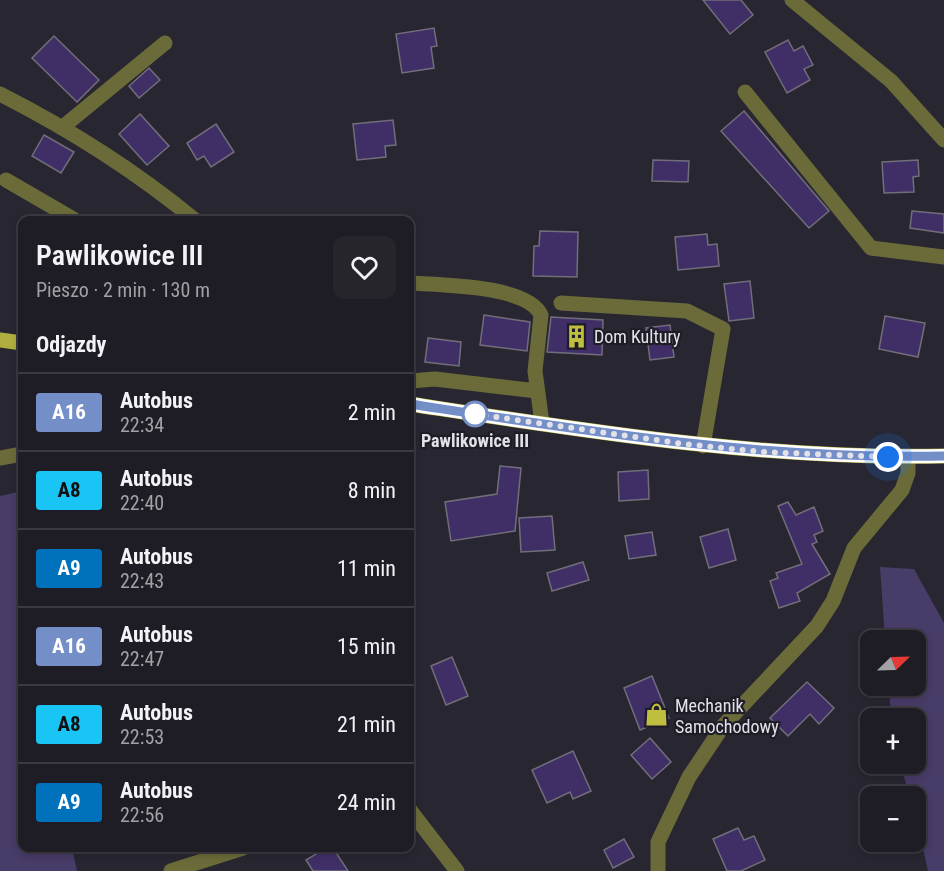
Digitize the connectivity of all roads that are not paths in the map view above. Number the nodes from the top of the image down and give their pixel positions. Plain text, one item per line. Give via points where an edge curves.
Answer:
1 (792, 0) edge
2 (165, 43) dead end
3 (745, 92) dead end
4 (0, 94) edge
5 (64, 126) junction
6 (944, 140) edge
7 (6, 180) dead end
8 (68, 216) edge
9 (190, 216) edge
10 (944, 257) edge
11 (414, 283) edge
12 (561, 303) dead end
13 (0, 340) edge
14 (18, 342) edge
15 (414, 381) edge
16 (537, 391) junction
17 (414, 405) edge
18 (542, 423) junction
19 (703, 446) junction
20 (18, 455) edge
21 (944, 456) edge
22 (908, 457) junction
23 (0, 458) edge
24 (414, 815) edge
25 (230, 852) edge
26 (171, 871) edge
27 (457, 871) edge
28 (658, 871) edge

1 - 6 street via 891,81
2 - 5 street
3 - 10 street via 871,248
4 - 5 street
5 - 9 street
7 - 8 street
11 - 16 street via 474,287 526,300 538,308 541,315 534,371
12 - 19 street via 687,311 723,329
13 - 14 main road
15 - 16 street via 435,379
16 - 18 street
17 - 18 main road
18 - 19 main road
19 - 22 main road
20 - 23 street
21 - 22 main road
22 - 28 street via 902,490 854,548 817,626 723,726 689,777 658,842
24 - 27 street
25 - 26 street

